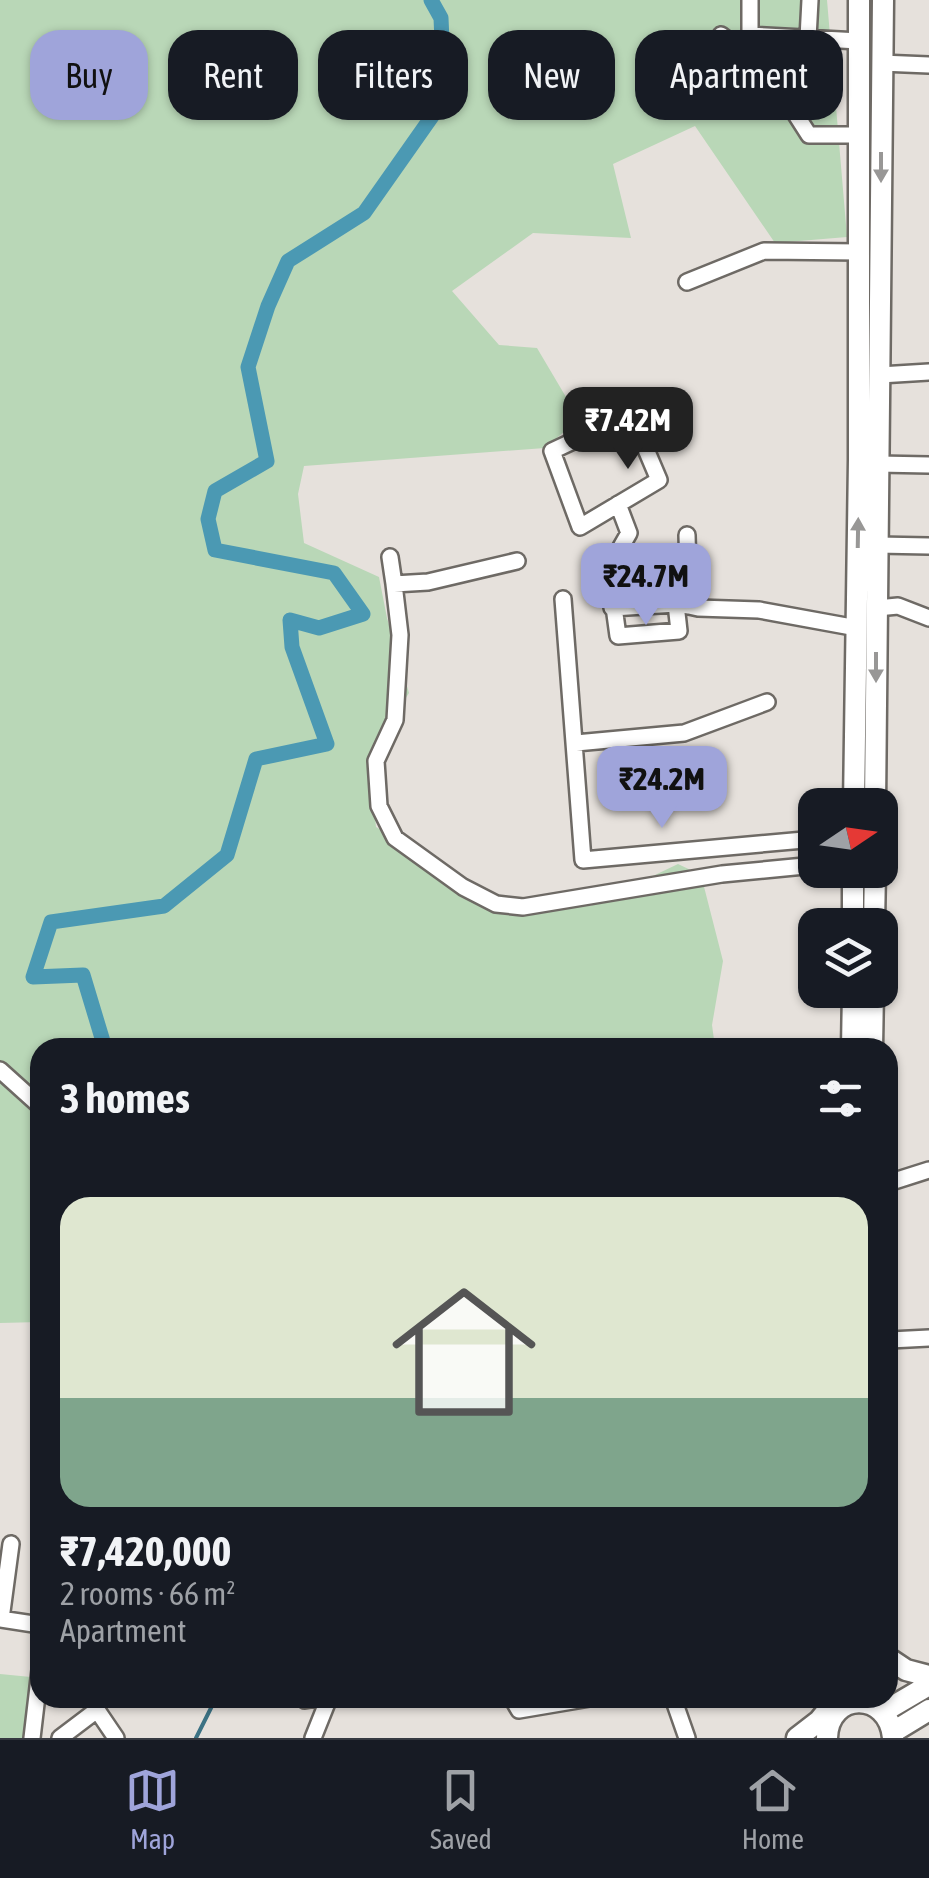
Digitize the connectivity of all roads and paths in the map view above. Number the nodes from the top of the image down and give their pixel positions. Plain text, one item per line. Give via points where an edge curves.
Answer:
1 (750, 0) edge
2 (810, 0) edge
3 (859, 0) edge
4 (882, 0) edge
5 (750, 30) edge
6 (808, 30) edge
7 (843, 40) edge
8 (859, 41) junction
9 (882, 63) junction
10 (859, 64) junction
11 (929, 65) edge
12 (799, 120) edge
13 (858, 135) junction
14 (860, 252) junction
15 (688, 282) dead end
16 (929, 372) edge
17 (880, 375) junction
18 (878, 464) junction
19 (929, 465) edge
20 (618, 504) junction
21 (687, 534) dead end
22 (877, 545) junction
23 (929, 546) edge
24 (617, 554) junction
25 (390, 556) dead end
26 (688, 556) junction
27 (517, 560) dead end
28 (394, 584) junction
29 (563, 599) dead end
30 (683, 605) junction
31 (612, 608) junction
32 (876, 608) junction
33 (929, 618) edge
34 (857, 628) junction
35 (767, 702) dead end
36 (576, 743) junction
37 (854, 788) edge
38 (875, 788) edge
39 (798, 841) edge
40 (798, 867) edge
41 (852, 1008) edge
42 (873, 1008) edge
43 (852, 1038) edge
44 (872, 1038) edge
45 (0, 1070) edge
46 (30, 1097) edge
47 (929, 1170) edge
48 (898, 1180) edge
49 (929, 1338) edge
50 (898, 1340) edge
51 (12, 1544) dead end
52 (0, 1619) edge
53 (30, 1624) edge
54 (898, 1665) edge
55 (929, 1676) edge
56 (929, 1685) edge
57 (898, 1693) edge
58 (36, 1708) edge
59 (94, 1708) edge
60 (100, 1708) edge
61 (326, 1708) edge
62 (676, 1708) edge
63 (844, 1708) edge
64 (846, 1708) edge
65 (872, 1708) edge
66 (929, 1710) edge
67 (827, 1736) edge
68 (898, 1736) edge
69 (32, 1738) edge
70 (60, 1738) edge
71 (116, 1738) edge
72 (313, 1738) edge
73 (686, 1738) edge
74 (801, 1738) edge

1 - 5 street
2 - 6 street
3 - 8 main road
4 - 9 main road
7 - 8 street
8 - 10 main road
9 - 10 main road
9 - 11 street
9 -> 17 main road
10 - 13 main road
12 - 13 street via 808,134
13 - 14 main road
14 - 15 street via 764,251
34 -> 14 main road
16 - 17 street
17 - 18 main road
18 - 19 street
18 - 22 main road
20 - 20 street via 580,527 552,451 631,414 659,480
20 - 24 street via 629,532
21 - 26 street
22 - 23 street
22 - 32 main road
24 - 26 street
24 - 31 street via 606,556
25 - 28 street
26 - 30 street
27 - 28 street
28 - 40 street via 400,635 395,720 376,761 378,806 396,838 463,887 496,904 523,907
29 - 36 street
30 - 31 street
30 - 31 street via 678,631 618,636
30 - 34 street via 759,610
32 - 33 street via 898,606
32 -> 38 main road
34 - 37 main road
35 - 36 street via 684,733
36 - 39 street via 583,860
41 - 43 main road
42 - 44 main road
45 - 46 street
47 - 48 street
49 - 50 street
51 - 52 street
52 - 53 street
54 - 55 main road
56 - 57 main road
58 - 69 street
59 - 70 street
60 - 71 street
61 - 72 street
62 - 73 street
63 - 67 main road
64 - 74 main road via 819,1720
65 - 68 main road via 887,1716
66 - 68 main road
67 - 74 main road

